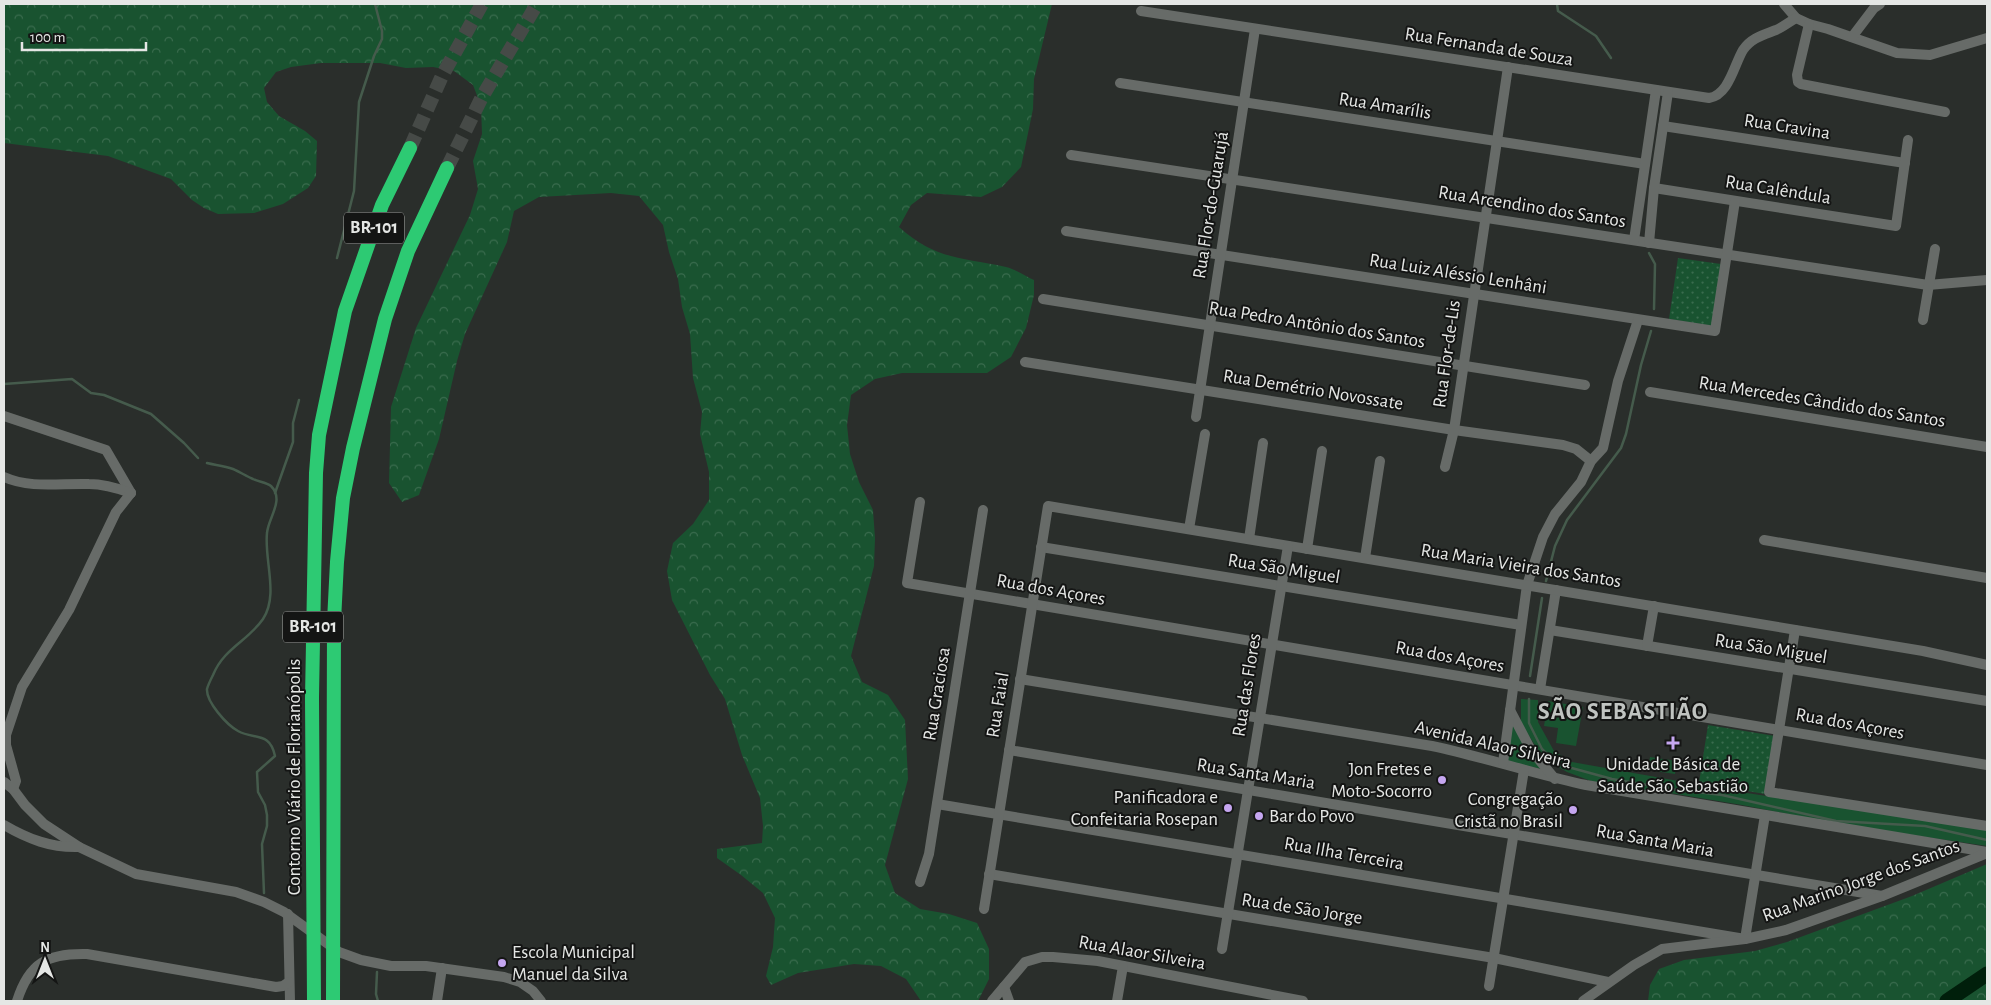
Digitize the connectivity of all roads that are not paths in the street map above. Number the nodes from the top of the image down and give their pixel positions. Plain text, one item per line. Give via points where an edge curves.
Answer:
1 (1784, 4) edge
2 (1880, 4) edge
3 (1141, 11) dead end
4 (1796, 18) junction
5 (1809, 24) junction
6 (1255, 29) junction
7 (1852, 37) junction
8 (1987, 38) edge
9 (1508, 67) junction
10 (1120, 83) dead end
11 (1656, 90) junction
12 (1668, 92) junction
13 (1244, 102) junction
14 (1945, 112) dead end
15 (1663, 126) junction
16 (1908, 140) dead end
17 (1497, 141) junction
18 (410, 148) tunnel mouth
19 (1071, 155) dead end
20 (1905, 163) junction
21 (1645, 164) junction
22 (447, 168) tunnel mouth
23 (1232, 179) junction
24 (1654, 188) junction
25 (1735, 201) junction
26 (1485, 218) junction
27 (1066, 231) dead end
28 (1634, 240) junction
29 (1650, 243) junction
30 (1934, 249) dead end
31 (1221, 254) junction
32 (1727, 255) junction
33 (1987, 280) edge
34 (1928, 285) junction
35 (1474, 294) junction
36 (1043, 299) dead end
37 (1638, 320) junction
38 (1923, 320) dead end
39 (1210, 326) junction
40 (1024, 362) dead end
41 (1463, 366) junction
42 (1585, 385) dead end
43 (1200, 390) junction
44 (1650, 392) dead end
45 (4, 416) edge
46 (1196, 417) dead end
47 (1454, 430) junction
48 (1205, 434) dead end
49 (1263, 443) dead end
50 (1987, 447) edge
51 (1322, 452) dead end
52 (1380, 461) dead end
53 (1591, 462) junction
54 (1445, 467) dead end
55 (4, 477) edge
56 (131, 493) junction
57 (920, 502) dead end
58 (1048, 506) joint
59 (983, 510) dead end
60 (1189, 529) junction
61 (1248, 539) junction
62 (1764, 540) dead end
63 (1288, 546) junction
64 (1041, 547) junction
65 (1307, 549) junction
66 (1365, 558) junction
67 (1987, 578) edge
68 (1527, 585) junction
69 (1282, 586) junction
70 (1556, 590) junction
71 (970, 594) junction
72 (1032, 604) junction
73 (1654, 606) junction
74 (1521, 626) junction
75 (1550, 630) junction
76 (1795, 630) junction
77 (1272, 644) junction
78 (1647, 646) junction
79 (1987, 666) edge
80 (1788, 669) junction
81 (1020, 679) junction
82 (1513, 685) junction
83 (1540, 690) junction
84 (1987, 702) edge
85 (1510, 709) junction
86 (1260, 718) junction
87 (1779, 730) junction
88 (1009, 750) junction
89 (1503, 763) junction
90 (1987, 764) edge
91 (1524, 770) junction
92 (1555, 778) junction
93 (4, 782) edge
94 (13, 789) junction
95 (1248, 790) junction
96 (937, 804) junction
97 (999, 814) junction
98 (1765, 816) junction
99 (4, 825) edge
100 (1987, 826) edge
101 (1513, 835) junction
102 (79, 847) junction
103 (1987, 853) edge
104 (1237, 854) junction
105 (989, 874) junction
106 (1755, 875) junction
107 (920, 882) dead end
108 (1882, 896) junction
109 (1503, 899) junction
110 (984, 909) dead end
111 (288, 914) junction
112 (1227, 914) junction
113 (1745, 939) junction
114 (1222, 949) dead end
115 (1494, 958) junction
116 (1123, 966) junction
117 (442, 968) junction
118 (289, 982) junction
119 (1608, 982) junction
120 (1489, 986) dead end
121 (1004, 987) junction
122 (17, 1001) edge
123 (290, 1001) edge
124 (314, 1001) edge
125 (333, 1001) edge
126 (437, 1001) edge
127 (541, 1001) edge
128 (992, 1001) edge
129 (1010, 1001) edge
130 (1117, 1001) edge
131 (1303, 1001) edge
132 (1583, 1001) edge

1 - 4 street
2 - 7 street
3 - 6 street, Rua Fernanda de Souza
4 - 5 street
4 - 12 street, Rua Fernanda de Souza via 1748,43 1725,87 1715,97
5 - 7 street
5 - 14 street via 1797,76 1801,84
6 - 9 street, Rua Fernanda de Souza
6 - 13 street, Rua Flor-do-Guarujá
7 - 8 street via 1896,53 1920,55
9 - 11 street, Rua Fernanda de Souza
9 - 17 street, Rua Flor-de-Lis
10 - 13 street, Rua Amarílis
11 - 12 street, Rua Fernanda de Souza
11 - 21 street
12 - 15 street
13 - 17 street, Rua Amarílis
13 - 23 street, Rua Flor-do-Guarujá
15 - 20 street, Rua Cravina
15 - 24 street
16 - 20 street
17 - 21 street, Rua Amarílis
17 - 26 street, Rua Flor-de-Lis
18 - 124 highway, Contorno Viário de Florianópolis / BR-101 via 382,205 346,311 319,435 312,698
19 - 23 street, Rua Arcendino dos Santos
20 - 25 street, Rua Calêndula via 1896,226
21 - 28 street
22 - 125 highway, Contorno Viário de Florianópolis / BR-101 via 408,251 385,319 343,498 335,592
23 - 26 street, Rua Arcendino dos Santos
23 - 31 street, Rua Flor-do-Guarujá
24 - 25 street, Rua Calêndula
24 - 29 street
25 - 32 street, Rua Luiz Aléssio Lenhâni
26 - 28 street, Rua Arcendino dos Santos
26 - 35 street, Rua Flor-de-Lis
27 - 31 street, Rua Luiz Aléssio Lenhâni
28 - 29 street, Rua Arcendino dos Santos
29 - 32 street, Rua Arcendino dos Santos
30 - 34 street
31 - 35 street, Rua Luiz Aléssio Lenhâni
31 - 39 street, Rua Flor-do-Guarujá
32 - 34 street, Rua Arcendino dos Santos
32 - 37 street, Rua Luiz Aléssio Lenhâni via 1715,331
33 - 34 street, Rua Arcendino dos Santos
34 - 38 street
35 - 37 street, Rua Luiz Aléssio Lenhâni
35 - 41 street, Rua Flor-de-Lis
36 - 39 street, Rua Pedro Antônio dos Santos
37 - 53 street via 1618,381 1603,448
39 - 41 street, Rua Pedro Antônio dos Santos
39 - 43 street, Rua Flor-do-Guarujá
40 - 43 street, Rua Demétrio Novossate
41 - 42 street, Rua Pedro Antônio dos Santos
41 - 47 street, Rua Flor-de-Lis
43 - 46 street, Rua Flor-do-Guarujá
43 - 47 street, Rua Demétrio Novossate
44 - 50 street, Rua Mercedes Cândido dos Santos
45 - 56 street via 106,450
47 - 53 street, Rua Demétrio Novossate via 1576,449
47 - 54 street, Rua Flor-de-Lis
48 - 60 street
49 - 61 street
51 - 65 street
52 - 66 street
53 - 68 street via 1543,537
55 - 56 street via 24,485 90,484
56 - 94 street via 116,512 70,610 22,687 6,735 16,781
57 - 71 street, Rua dos Açores via 907,583
58 - 60 street, Rua Maria Vieira dos Santos
58 - 64 street, Rua Faial
59 - 71 street, Rua Graciosa
60 - 61 street, Rua Maria Vieira dos Santos
61 - 63 street, Rua Maria Vieira dos Santos
62 - 67 street
63 - 65 street, Rua Maria Vieira dos Santos
63 - 69 street, Rua das Flores
64 - 69 street, Rua São Miguel
64 - 72 street, Rua Faial
65 - 66 street, Rua Maria Vieira dos Santos
66 - 68 street, Rua Maria Vieira dos Santos
68 - 70 street, Rua Maria Vieira dos Santos
68 - 74 street
69 - 74 street, Rua São Miguel
69 - 77 street, Rua das Flores
70 - 73 street, Rua Maria Vieira dos Santos
70 - 75 street
71 - 72 street, Rua dos Açores
71 - 96 street, Rua Graciosa
72 - 77 street, Rua dos Açores
72 - 81 street, Rua Faial
73 - 76 street, Rua Maria Vieira dos Santos
73 - 78 street
74 - 82 street
75 - 78 street, Rua São Miguel
75 - 83 street
76 - 79 street, Rua Maria Vieira dos Santos via 1942,654
76 - 80 street
77 - 82 street, Rua dos Açores
77 - 86 street, Rua das Flores
78 - 80 street, Rua São Miguel
80 - 84 street, Rua São Miguel
80 - 87 street
81 - 86 street, Avenida Alaor Silveira
81 - 88 street, Rua Faial
82 - 83 street, Rua dos Açores
82 - 85 street
83 - 87 street, Rua dos Açores
85 - 89 street
85 - 92 street via 1531,750
86 - 89 street, Avenida Alaor Silveira via 1432,746
86 - 95 street, Rua das Flores
87 - 90 street, Rua dos Açores
87 - 100 street via 1769,792
88 - 95 street, Rua Santa Maria
88 - 97 street, Rua Faial
89 - 91 street, Avenida Alaor Silveira
91 - 92 street, Avenida Alaor Silveira
91 - 101 street
92 - 98 street, Avenida Alaor Silveira
93 - 94 street
94 - 102 street via 44,824
95 - 101 street, Rua Santa Maria
95 - 104 street, Rua das Flores
96 - 97 street, Rua Ilha Terceira
96 - 107 street, Rua Graciosa via 927,865
97 - 104 street, Rua Ilha Terceira
97 - 105 street, Rua Faial
98 - 103 street, Avenida Alaor Silveira
98 - 106 street
99 - 102 street via 45,844
101 - 106 street, Rua Santa Maria
101 - 109 street
102 - 111 street via 136,874 236,892
103 - 108 street, Rua Marino Jorge dos Santos
104 - 109 street, Rua Ilha Terceira
104 - 112 street, Rua das Flores
105 - 110 street, Rua Faial
105 - 112 street, Rua de São Jorge
106 - 108 street, Rua Santa Maria
106 - 113 street
108 - 113 street, Rua Marino Jorge dos Santos via 1786,930
109 - 113 street, Rua Ilha Terceira
109 - 115 street
111 - 117 street via 339,952 361,960 391,966
111 - 118 street
112 - 114 street, Rua das Flores
112 - 115 street, Rua de São Jorge
113 - 119 street, Rua Marino Jorge dos Santos via 1662,949
115 - 119 street, Rua de São Jorge
115 - 120 street
116 - 121 street, Rua Alaor Silveira via 1042,957 1025,962
116 - 130 street
116 - 131 street, Rua Alaor Silveira
117 - 126 street
117 - 127 street via 520,982
118 - 122 street via 276,987 87,954 69,954 40,962 24,981
118 - 123 street
119 - 132 street, Rua Marino Jorge dos Santos
121 - 128 street, Rua Alaor Silveira
121 - 129 street

